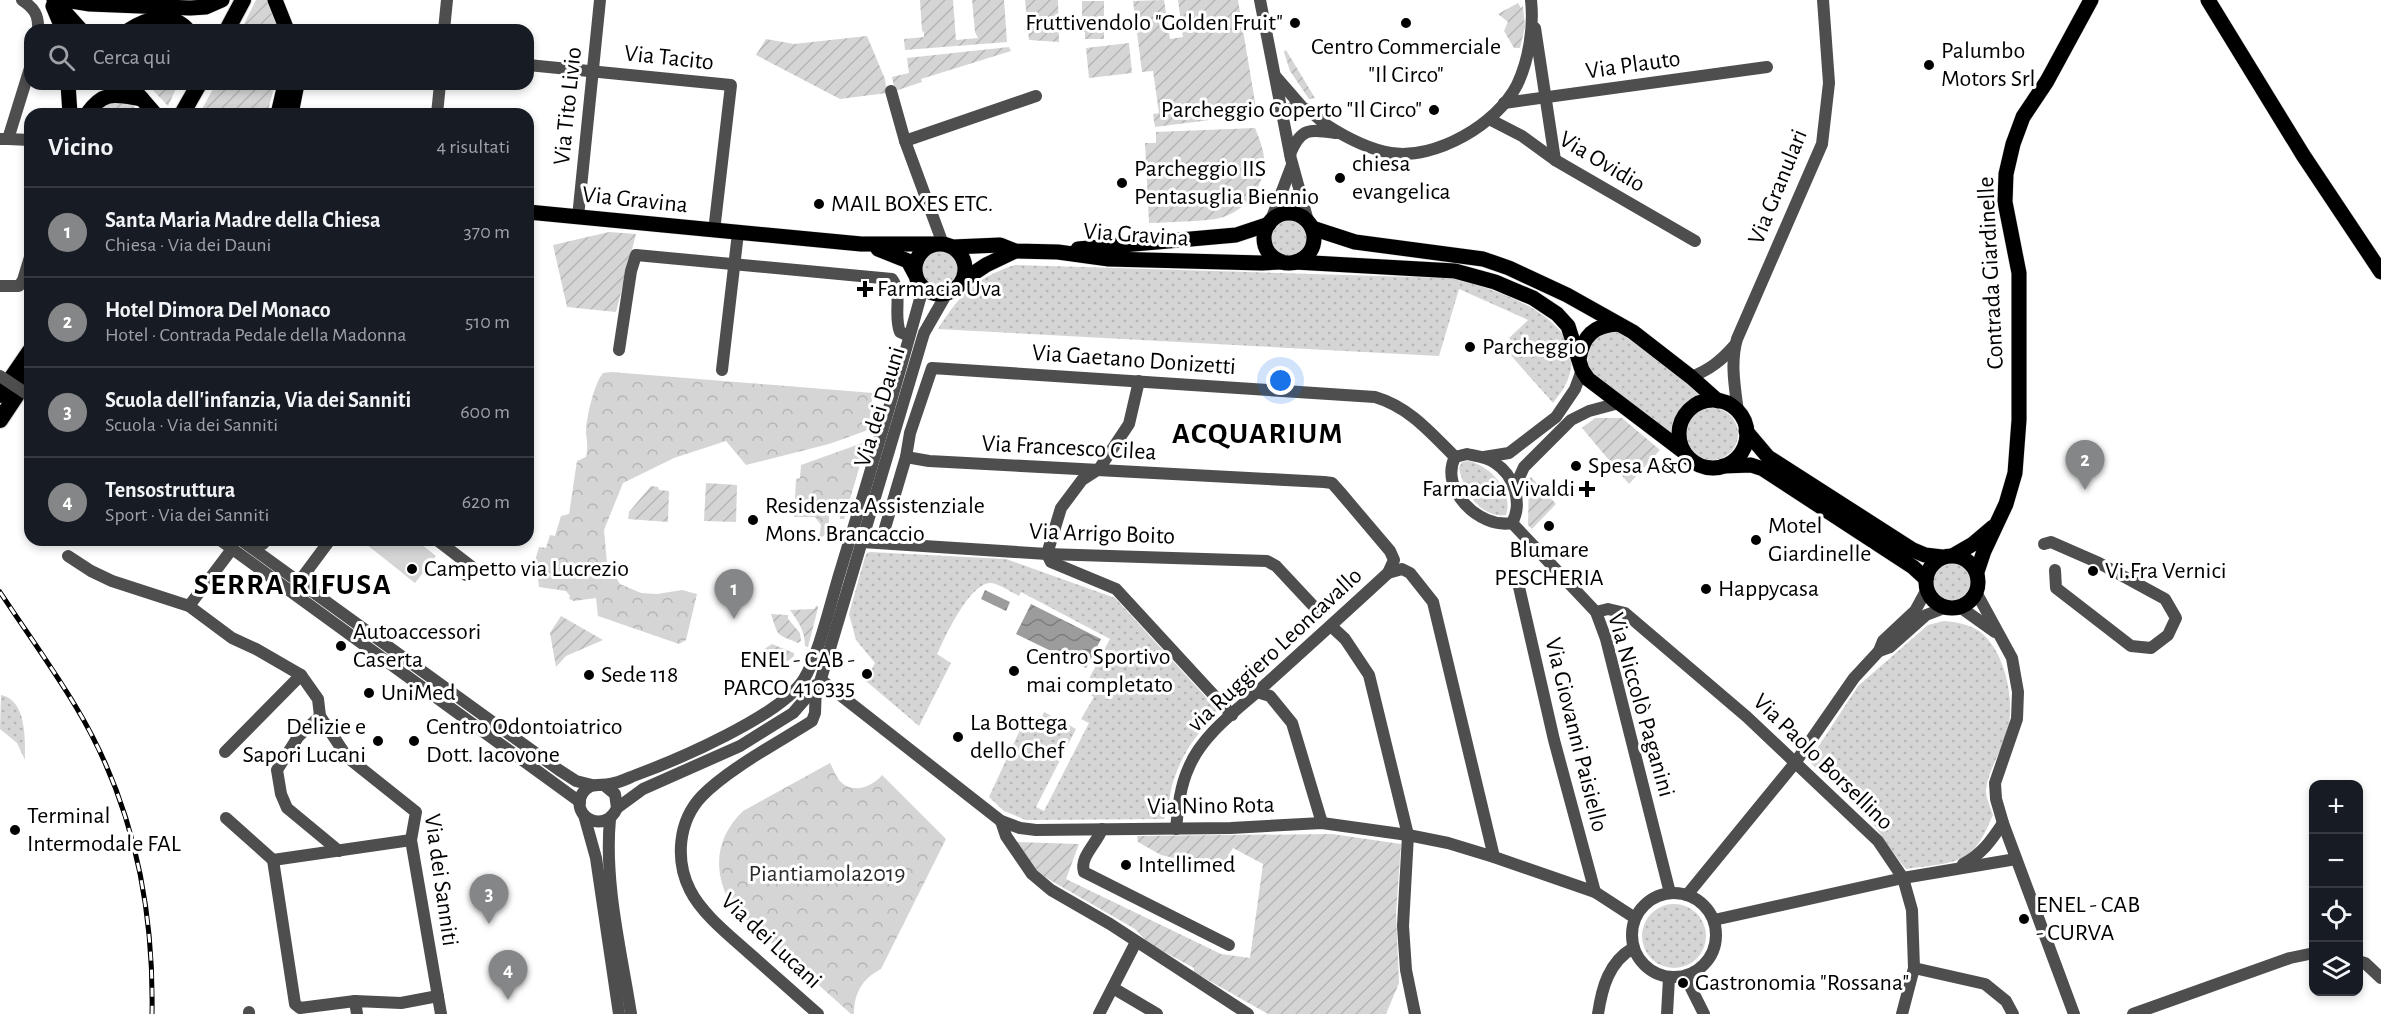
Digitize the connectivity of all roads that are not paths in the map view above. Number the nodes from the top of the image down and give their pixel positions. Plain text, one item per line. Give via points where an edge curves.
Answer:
1 (22, 0) edge
2 (53, 0) edge
3 (65, 0) edge
4 (222, 0) edge
5 (243, 0) edge
6 (275, 0) edge
7 (447, 0) edge
8 (600, 0) edge
9 (1260, 0) edge
10 (1823, 0) edge
11 (2091, 0) edge
12 (2208, 0) edge
13 (1532, 5) edge
14 (39, 24) edge
15 (61, 24) edge
16 (75, 24) edge
17 (139, 24) edge
18 (180, 24) edge
19 (230, 24) edge
20 (285, 24) edge
21 (445, 24) edge
22 (534, 66) edge
23 (1767, 67) dead end
24 (593, 72) junction
25 (1274, 75) junction
26 (24, 84) edge
27 (68, 90) edge
28 (134, 90) edge
29 (188, 90) edge
30 (195, 90) edge
31 (284, 90) edge
32 (296, 90) edge
33 (439, 90) edge
34 (891, 91) dead end
35 (1036, 96) dead end
36 (1547, 98) junction
37 (142, 99) junction
38 (1504, 103) junction
39 (70, 108) edge
40 (91, 108) edge
41 (150, 108) edge
42 (184, 108) edge
43 (185, 108) edge
44 (279, 108) edge
45 (292, 108) edge
46 (438, 108) edge
47 (1308, 111) junction
48 (1281, 113) junction
49 (1489, 118) junction
50 (1308, 131) junction
51 (1341, 134) junction
52 (4, 139) edge
53 (24, 140) edge
54 (905, 141) junction
55 (1291, 159) junction
56 (1556, 160) junction
57 (534, 213) edge
58 (578, 217) junction
59 (1270, 222) junction
60 (1310, 224) junction
61 (714, 231) junction
62 (738, 233) junction
63 (1695, 241) dead end
64 (864, 244) junction
65 (943, 245) junction
66 (1015, 251) junction
67 (1058, 252) junction
68 (1288, 262) junction
69 (734, 265) junction
70 (2379, 266) edge
71 (915, 273) junction
72 (24, 277) edge
73 (962, 281) junction
74 (0, 286) edge
75 (923, 288) junction
76 (947, 293) junction
77 (1618, 324) junction
78 (909, 336) junction
79 (1734, 346) junction
80 (619, 350) dead end
81 (24, 360) edge
82 (1581, 364) junction
83 (722, 370) dead end
84 (0, 376) edge
85 (1691, 377) junction
86 (1138, 381) junction
87 (24, 384) edge
88 (24, 392) edge
89 (0, 395) edge
90 (1718, 401) junction
91 (1619, 403) junction
92 (1738, 412) junction
93 (0, 420) edge
94 (1746, 431) junction
95 (1684, 452) junction
96 (1455, 456) junction
97 (906, 457) junction
98 (1483, 457) junction
99 (1723, 466) junction
100 (1099, 469) junction
101 (1516, 496) junction
102 (1512, 523) junction
103 (1995, 525) junction
104 (860, 526) junction
105 (885, 528) dead end
106 (862, 542) junction
107 (2044, 544) dead end
108 (234, 546) edge
109 (239, 546) edge
110 (326, 546) edge
111 (445, 546) edge
112 (1047, 554) junction
113 (68, 556) dead end
114 (1948, 556) junction
115 (2055, 570) dead end
116 (1977, 572) junction
117 (1388, 573) junction
118 (466, 575) dead end
119 (1926, 584) junction
120 (295, 587) junction
121 (1519, 587) dead end
122 (1976, 592) junction
123 (189, 606) junction
124 (1953, 607) junction
125 (1319, 612) dead end
126 (1596, 612) junction
127 (1990, 618) junction
128 (1976, 620) junction
129 (1330, 626) junction
130 (1997, 634) junction
131 (1879, 651) junction
132 (301, 675) junction
133 (814, 678) junction
134 (1257, 692) junction
135 (450, 699) junction
136 (801, 705) junction
137 (815, 713) junction
138 (1232, 715) junction
139 (320, 717) junction
140 (225, 752) dead end
141 (1795, 763) junction
142 (653, 768) junction
143 (659, 781) junction
144 (598, 785) junction
145 (580, 802) junction
146 (613, 814) junction
147 (584, 815) junction
148 (226, 818) dead end
149 (1001, 821) junction
150 (1322, 823) junction
151 (2003, 823) junction
152 (1102, 829) junction
153 (1176, 829) junction
154 (1408, 835) junction
155 (411, 840) junction
156 (339, 850) junction
157 (1494, 857) junction
158 (2016, 859) junction
159 (273, 860) junction
160 (1954, 869) junction
161 (1903, 878) junction
162 (605, 881) junction
163 (1594, 892) junction
164 (1670, 893) junction
165 (1687, 895) junction
166 (1635, 918) junction
167 (1714, 920) junction
168 (1136, 942) junction
169 (1229, 945) dead end
170 (1633, 948) junction
171 (2309, 954) edge
172 (2363, 962) edge
173 (1914, 968) junction
174 (1685, 976) junction
175 (1669, 978) junction
176 (2381, 978) edge
177 (1113, 988) junction
178 (438, 996) junction
179 (354, 1001) junction
180 (401, 1008) edge
181 (624, 1008) edge
182 (357, 1014) edge
183 (441, 1014) edge
184 (818, 1014) edge
185 (1099, 1014) edge
186 (1157, 1014) edge
187 (1248, 1014) edge
188 (1415, 1014) edge
189 (1598, 1014) edge
190 (1667, 1014) edge
191 (1704, 1014) edge
192 (1902, 1014) edge
193 (2013, 1014) edge
194 (2074, 1014) edge
195 (2133, 1014) edge

1 - 14 street via 35,10
2 - 15 main road
2 - 16 main road
3 - 4 main road via 190,8
5 - 19 highway
6 - 20 main road
7 - 21 street
8 - 24 street, Via Tito Livio
9 - 25 street
10 - 79 street, Via Granulari via 1829,83 1822,144
11 - 103 main road, Contrada Giardinelle via 2023,117 2006,174 2005,202 2019,273 2019,420 2015,474
12 - 70 main road via 2314,173
13 - 36 street
13 - 38 street via 1525,64
17 - 18 main road via 161,18
22 - 24 street, Via Tacito
23 - 36 street, Via Plauto
24 - 58 street, Via Tito Livio
24 - 61 street, Via Tacito via 731,85
25 - 47 street
25 - 48 street
26 - 52 street
27 - 39 main road
28 - 37 main road
29 - 42 main road
30 - 43 highway
31 - 44 main road
32 - 45 main road
33 - 46 street
34 - 54 street
35 - 54 street
36 - 38 street, Via Plauto
36 - 56 street
37 - 40 main road via 119,94 106,96
37 - 41 main road
38 - 49 street
47 - 48 street via 1292,108
47 - 50 street via 1313,123
47 - 51 street
48 - 55 street
49 - 51 street via 1450,144 1418,152 1393,153
49 - 56 street, Via Ovidio
50 - 51 street
50 - 55 street via 1296,138
52 - 53 street
54 - 65 street
55 - 59 street
55 - 60 street
56 - 63 street, Via Ovidio
57 - 58 main road, Via Gravina
58 - 61 main road, Via Gravina
59 - 60 main road via 1291,213
59 - 67 main road, Via Gravina via 1236,235
59 - 68 main road via 1265,231 1266,247 1269,253
60 - 68 main road via 1313,246 1303,259
60 - 77 main road via 1355,242 1483,259 1566,295
61 - 62 main road, Via Gravina
62 - 64 main road, Via Gravina
62 - 69 street
64 - 65 main road
64 - 71 main road via 902,257
65 - 66 main road via 1000,245
65 - 71 main road via 921,252
65 - 73 main road via 959,252 965,266
66 - 67 main road
66 - 73 main road
67 - 68 main road, Via Gravina via 1109,259
68 - 82 main road, Via Gravina via 1455,271 1495,282 1533,298 1557,314 1568,326
69 - 78 street via 892,279 897,292 896,323 900,332
69 - 80 street via 636,255
69 - 83 street
71 - 75 main road
72 - 74 street via 19,286
73 - 76 main road
75 - 76 main road
75 - 78 street, Via dei Dauni
76 - 104 street, Via dei Dauni via 924,333
77 - 82 main road via 1597,328 1587,335 1581,345
77 - 85 main road
78 - 104 street, Via dei Dauni
79 - 85 street via 1708,370
79 - 92 street
81 - 89 highway
82 - 91 main road, Via Gravina via 1588,379
82 - 98 street via 1575,389 1556,417 1509,453
84 - 88 street, bridge
85 - 90 main road
86 - 96 street, Via Gaetano Donizetti via 1375,397 1415,417
86 - 97 street, Via Gaetano Donizetti via 932,368
86 - 100 street via 1129,424
87 - 93 highway
90 - 92 main road
90 - 95 main road via 1707,401 1688,411 1679,431
91 - 95 main road, Via Gravina
91 - 101 street via 1571,420 1524,467
92 - 94 main road
94 - 99 main road via 1741,453
94 - 114 main road via 1768,457 1913,550
95 - 99 main road via 1705,467
96 - 98 street
96 - 102 street via 1450,473 1464,503 1496,523
97 - 100 street, Via Francesco Cilea
97 - 105 street
98 - 101 street via 1509,477
99 - 119 main road via 1751,465 1764,469 1913,567
100 - 112 street via 1082,480 1061,508
100 - 117 street, Via Francesco Cilea via 1332,483 1393,555
101 - 102 street
102 - 126 street, Via Niccolò Paganini
103 - 114 main road, Contrada Giardinelle via 1973,544
103 - 116 main road, Contrada Giardinelle
104 - 106 street, Via dei Dauni
104 - 133 street, Via dei Dauni
106 - 112 street, Via Arrigo Boito
106 - 133 street, Via dei Dauni
107 - 115 street via 2051,542 2081,555 2165,599 2175,618 2168,635 2151,648 2131,646 2056,588
108 - 123 street
109 - 120 street
110 - 120 street
111 - 118 street via 472,567
112 - 125 street, Via Arrigo Boito via 1267,561
112 - 138 street via 1051,562 1116,589
113 - 123 street, Via dei Sanniti via 112,581
114 - 116 main road via 1968,561
114 - 119 main road via 1931,566
116 - 122 main road
117 - 129 street, via Ruggiero Leoncavallo
117 - 157 street via 1402,569 1410,573 1433,602
119 - 124 main road via 1934,601
119 - 131 street via 1915,611 1883,641
120 - 135 street
121 - 163 street, Via Giovanni Paisiello
122 - 124 main road via 1967,603
122 - 127 street
123 - 132 street, Via dei Sanniti via 232,638
124 - 128 street
124 - 131 street via 1926,615 1890,647
126 - 141 street, Via Paolo Borsellino via 1608,609 1625,613
126 - 164 street, Via Niccolò Paganini
127 - 128 street
127 - 130 street
128 - 130 street
129 - 134 street, via Ruggiero Leoncavallo
129 - 154 street via 1345,639 1369,675
130 - 151 street via 2012,658 2018,692 2017,719 1995,783
131 - 141 street via 1854,678
132 - 139 street, Via dei Sanniti via 318,699
132 - 140 street
133 - 136 street, Via dei Dauni
133 - 137 street
133 - 142 street, Via dei Dauni via 741,729
133 - 149 street, Via Nino Rota
134 - 138 street, via Ruggiero Leoncavallo
134 - 150 street via 1270,696 1292,723
135 - 144 street via 576,781
135 - 145 street
136 - 137 street via 811,706
136 - 143 street, Via dei Dauni via 740,746
137 - 184 street, Via dei Lucani via 812,721 719,780 700,797 686,822 679,847 690,890 718,925
138 - 153 street, via Ruggiero Leoncavallo via 1203,744 1189,765
139 - 155 street, Via dei Sanniti via 347,757 416,812
139 - 156 street via 298,737 277,770 287,808
141 - 161 street, Via Paolo Borsellino via 1878,841
141 - 165 street
142 - 143 street
142 - 144 street, Via dei Dauni
143 - 146 street, Via dei Dauni via 630,796
144 - 145 street via 584,792
144 - 146 street via 615,794
145 - 147 street
146 - 147 street via 599,822
146 - 162 street
147 - 162 street
148 - 159 street
149 - 152 street, Via Nino Rota via 1036,830
149 - 168 street via 1006,836 1032,874
150 - 153 street, Via Nino Rota
150 - 154 street, Via Nino Rota
151 - 158 street
151 - 160 street via 1978,856
152 - 153 street, Via Nino Rota
152 - 169 street via 1085,858 1084,872
154 - 157 street, Via Nino Rota
154 - 188 street via 1403,926
155 - 156 street
155 - 178 street, Via dei Sanniti
156 - 159 street
157 - 163 street, Via Nino Rota
158 - 160 street
158 - 194 street
159 - 179 street via 295,1004 300,1008
160 - 161 street
161 - 167 street
161 - 173 street, Via Paolo Borsellino via 1912,910
162 - 181 street
163 - 166 street, Via Nino Rota
164 - 165 street
164 - 166 street via 1644,905
165 - 167 street via 1707,909
166 - 170 street
167 - 174 street via 1712,954 1696,972
168 - 177 street
168 - 187 street
170 - 175 street via 1643,965
170 - 189 street via 1615,961
171 - 195 street
172 - 176 street
173 - 192 street, Via Paolo Borsellino
173 - 193 street via 1985,984 2006,1000
174 - 175 street
174 - 191 street
175 - 190 street
177 - 185 street
177 - 186 street
178 - 180 street
178 - 183 street, Via dei Sanniti
179 - 180 street
179 - 182 street

